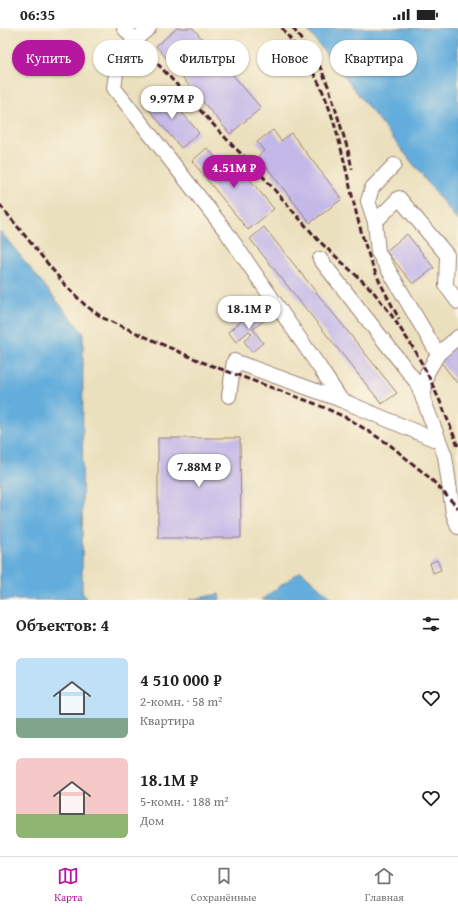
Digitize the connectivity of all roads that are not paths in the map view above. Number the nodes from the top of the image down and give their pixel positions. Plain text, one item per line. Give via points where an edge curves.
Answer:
1 (124, 28) edge
2 (149, 28) edge
3 (135, 40) joint
4 (116, 76) edge
5 (394, 164) dead end
6 (375, 222) junction
7 (320, 259) dead end
8 (458, 302) edge
9 (458, 337) edge
10 (438, 354) junction
11 (229, 396) dead end
12 (341, 400) junction
13 (423, 400) junction
14 (438, 441) junction
15 (458, 527) edge

1 - 3 street
2 - 3 street
4 - 12 street via 114,88 225,230
5 - 6 street via 372,188 368,201
6 - 8 street via 399,198 447,255 446,286
6 - 10 street via 378,252
7 - 13 street via 417,383
9 - 10 street
10 - 13 street via 428,373
11 - 12 street via 234,361
12 - 14 street
13 - 14 street
14 - 15 street via 444,456 453,513

